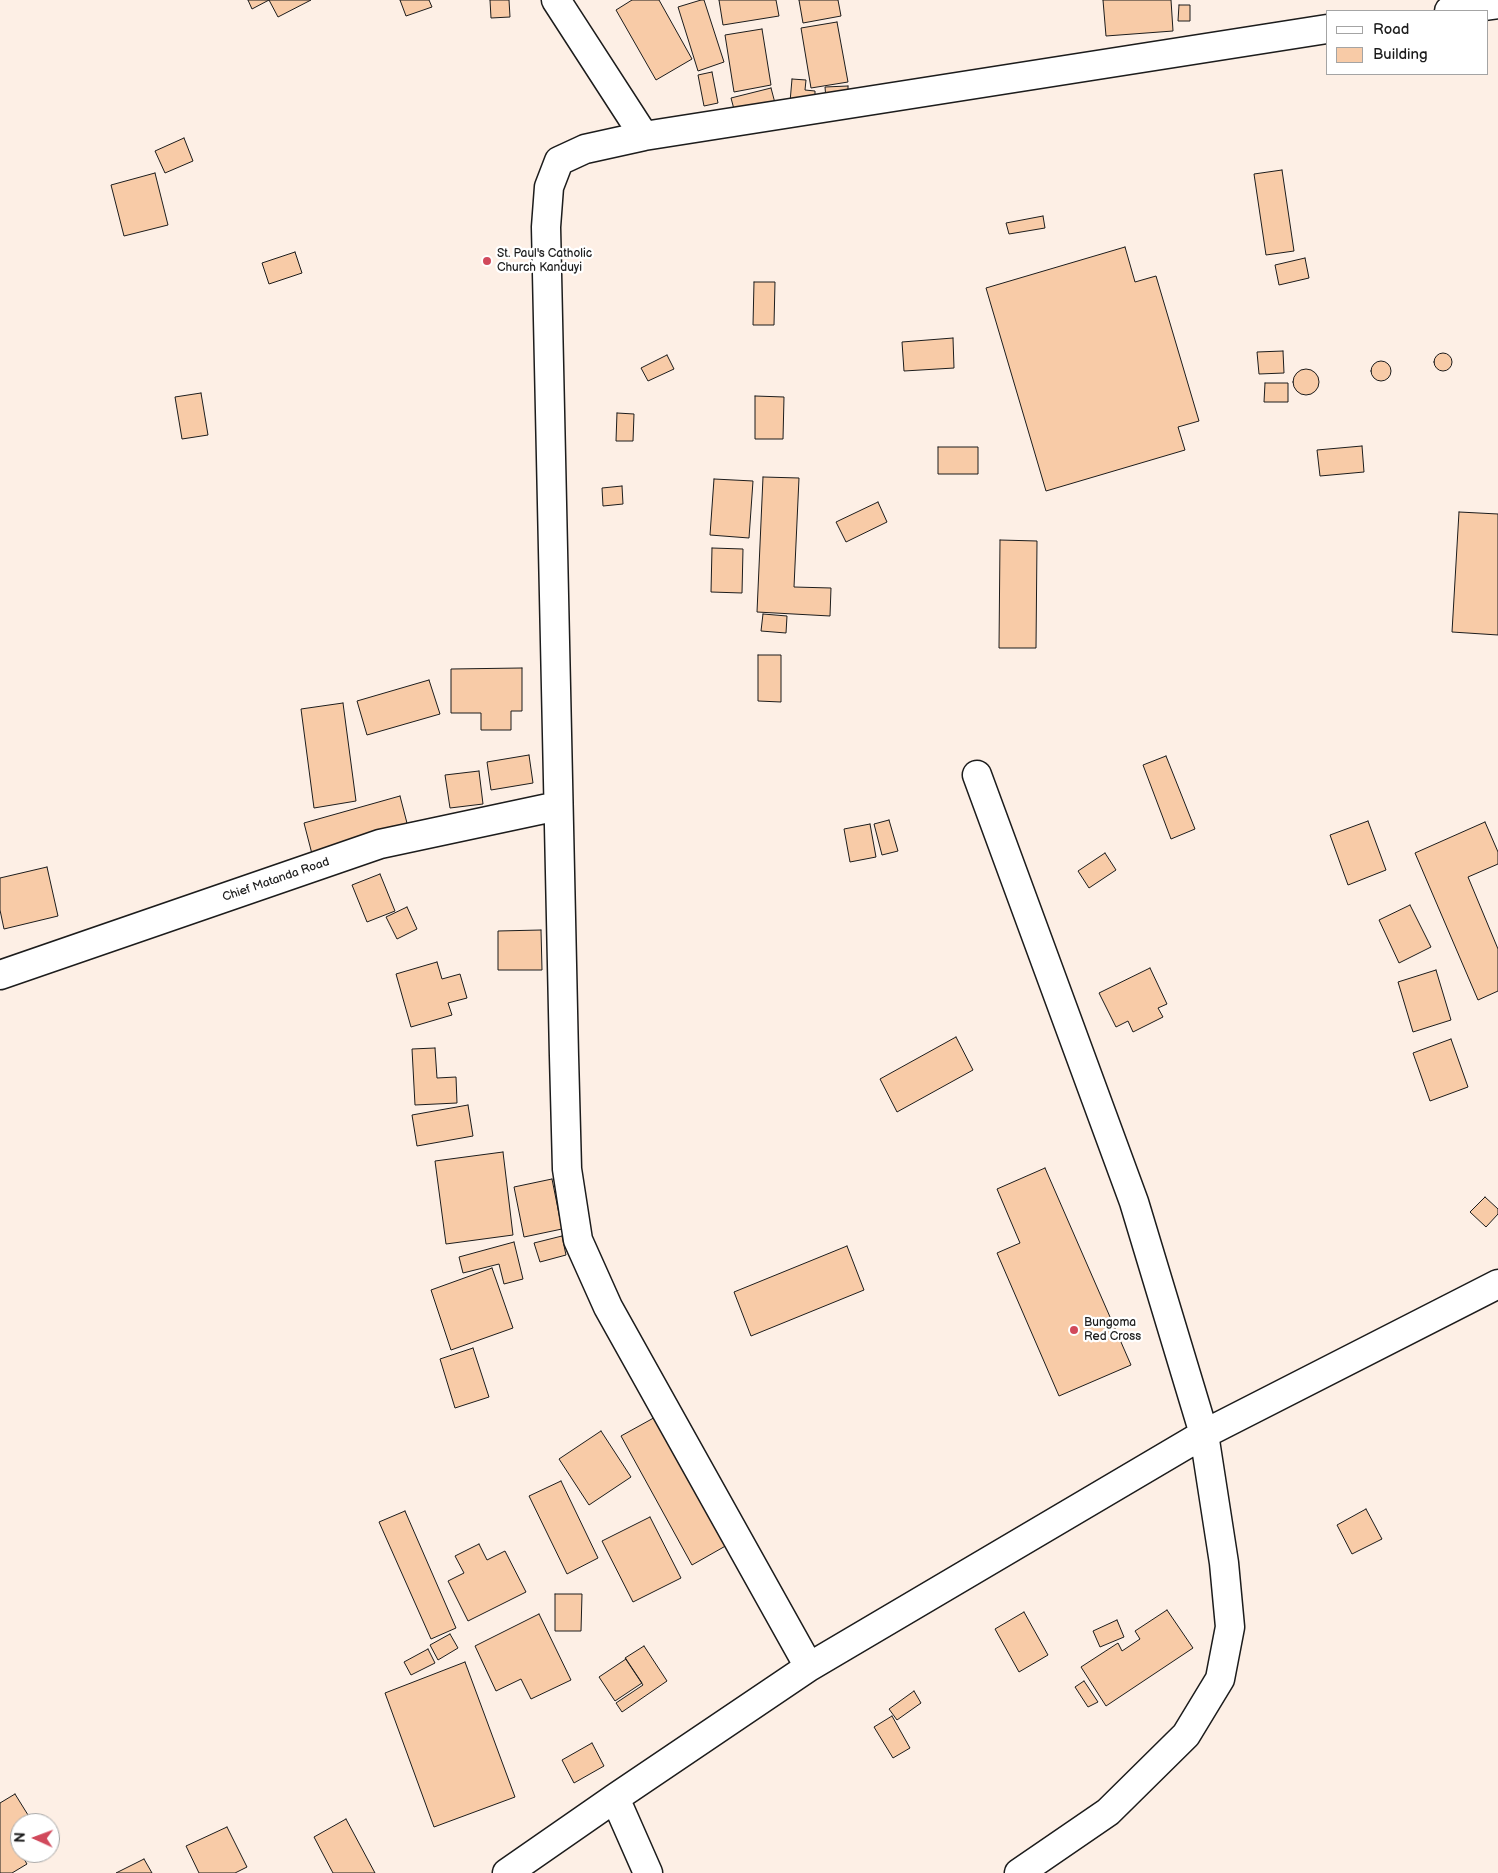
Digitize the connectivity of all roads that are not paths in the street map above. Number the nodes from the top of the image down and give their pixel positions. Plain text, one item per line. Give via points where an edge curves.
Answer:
1 (556, 0) edge
2 (1498, 4) edge
3 (1456, 10) edge
4 (1326, 29) edge
5 (644, 136) junction
6 (977, 775) dead end
7 (558, 806) junction
8 (0, 976) edge
9 (1498, 1284) edge
10 (1204, 1434) junction
11 (809, 1667) junction
12 (615, 1798) junction
13 (507, 1873) edge
14 (648, 1873) edge
15 (1019, 1873) edge

1 - 5 street
2 - 3 street
4 - 5 street
5 - 7 street via 585,149 559,161 550,187 546,227
6 - 10 street via 1134,1202
7 - 8 street, Chief Matanda Road via 380,844
7 - 11 street via 567,1169 578,1240 608,1307
9 - 10 street
10 - 11 street
10 - 15 street via 1224,1563 1230,1627 1220,1679 1186,1735 1116,1805
11 - 12 street
12 - 13 street
12 - 14 street

